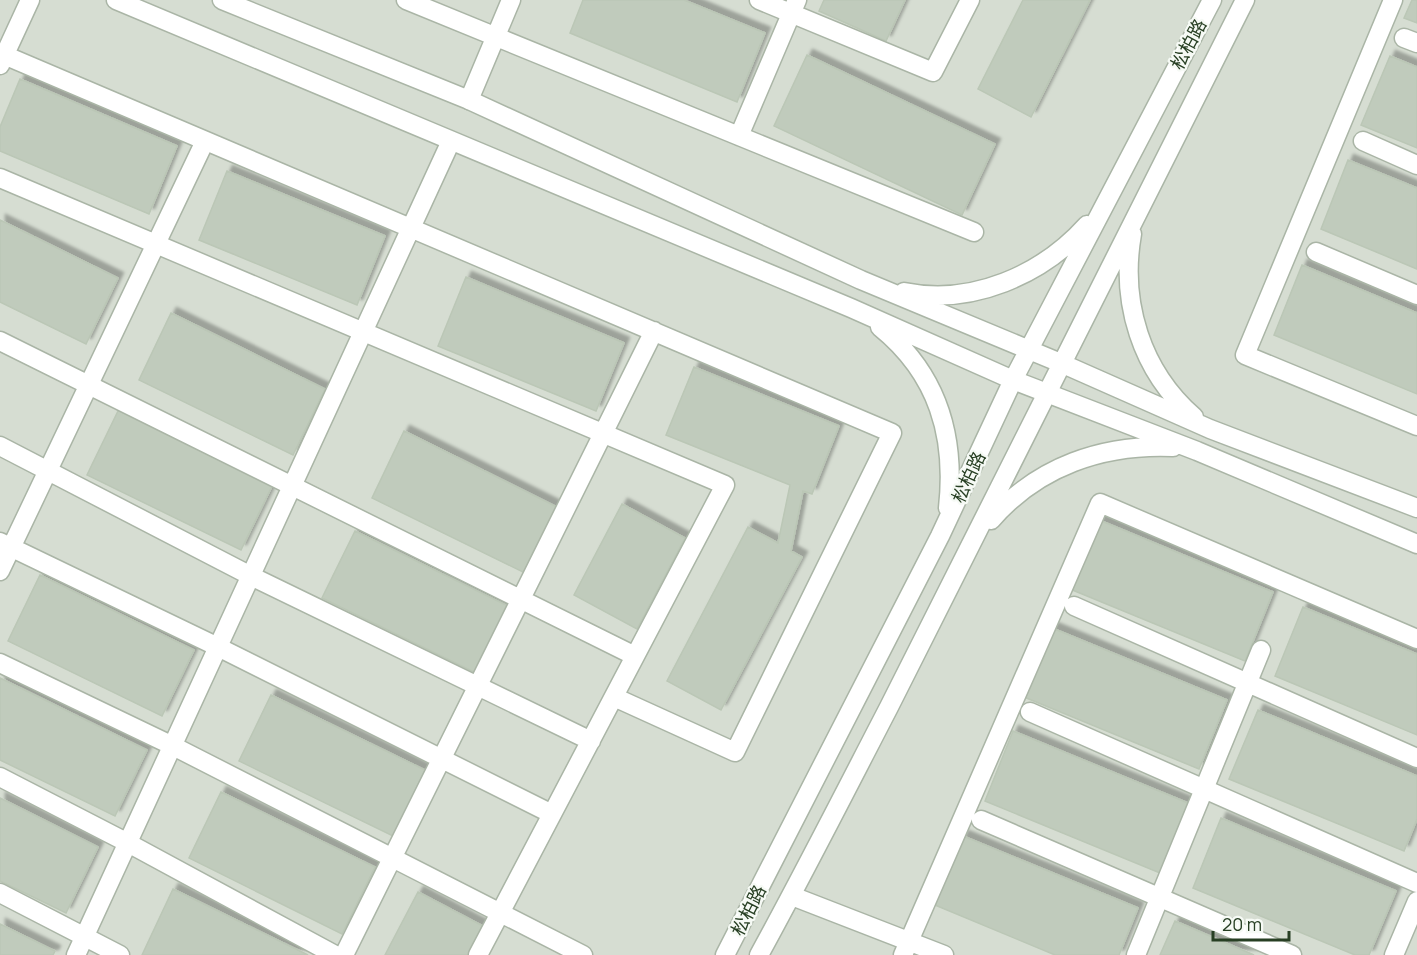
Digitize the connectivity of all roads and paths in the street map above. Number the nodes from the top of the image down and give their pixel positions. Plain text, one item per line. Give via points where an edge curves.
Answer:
1 (30, 0) edge
2 (116, 0) edge
3 (222, 0) edge
4 (406, 0) edge
5 (511, 0) edge
6 (759, 0) edge
7 (970, 0) edge
8 (1212, 0) edge
9 (1245, 0) edge
10 (1393, 0) edge
11 (794, 7) edge
12 (496, 37) junction
13 (2, 60) edge
14 (468, 100) junction
15 (739, 136) junction
16 (205, 141) junction
17 (452, 141) junction
18 (1364, 141) dead end
19 (1417, 165) edge
20 (0, 178) edge
21 (1108, 194) junction
22 (1140, 206) junction
23 (411, 228) junction
24 (974, 232) dead end
25 (156, 243) junction
26 (1316, 252) dead end
27 (861, 280) junction
28 (1417, 295) edge
29 (851, 308) junction
30 (363, 332) junction
31 (654, 332) junction
32 (0, 340) edge
33 (1029, 351) junction
34 (1063, 364) junction
35 (1013, 380) junction
36 (88, 385) junction
37 (1048, 394) junction
38 (1417, 426) edge
39 (1210, 429) junction
40 (604, 433) junction
41 (0, 446) edge
42 (1197, 451) junction
43 (48, 471) junction
44 (292, 487) junction
45 (1417, 508) edge
46 (940, 536) junction
47 (6, 544) edge
48 (1417, 544) edge
49 (971, 548) junction
50 (0, 571) edge
51 (251, 576) junction
52 (520, 600) junction
53 (1074, 606) dead end
54 (1417, 639) edge
55 (218, 647) junction
56 (1261, 650) dead end
57 (635, 656) junction
58 (0, 663) edge
59 (1248, 683) junction
60 (478, 686) junction
61 (614, 697) junction
62 (1030, 712) dead end
63 (591, 741) junction
64 (173, 746) junction
65 (1417, 758) edge
66 (442, 759) junction
67 (0, 777) edge
68 (1204, 789) junction
69 (552, 814) junction
70 (981, 820) dead end
71 (128, 843) junction
72 (392, 857) junction
73 (1417, 883) edge
74 (0, 893) edge
75 (792, 896) junction
76 (1160, 898) junction
77 (1417, 901) edge
78 (501, 912) junction
79 (85, 937) junction
80 (906, 948) edge
81 (76, 955) edge
82 (120, 955) edge
83 (335, 955) edge
84 (344, 955) edge
85 (478, 955) edge
86 (583, 955) edge
87 (725, 955) edge
88 (759, 955) edge
89 (944, 955) edge
90 (1136, 955) edge
91 (1292, 955) edge
92 (1394, 955) edge

1 - 13 street
2 - 17 street
3 - 14 street
4 - 12 street
5 - 12 street
6 - 11 street
7 - 11 street via 933,72
8 - 21 street, 松柏路
9 - 22 street, 松柏路
10 - 38 street via 1245,355
11 - 15 street
12 - 14 street
12 - 15 street
13 - 16 street
14 - 27 street
15 - 24 street
16 - 23 street
16 - 25 street
17 - 23 street
17 - 29 street
18 - 19 street
20 - 25 street
21 - 27 street via 1075,238 1031,271 1006,282 982,290 933,295 900,292
21 - 33 street, 松柏路
22 - 34 street, 松柏路
22 - 39 street via 1129,251 1129,299 1134,322 1163,383 1192,416
23 - 30 street
23 - 31 street
25 - 30 street
25 - 36 street
26 - 28 street
27 - 33 street
29 - 35 street
29 - 46 street via 894,338 916,364 937,401 946,428 951,473 948,509
30 - 40 street
30 - 44 street
31 - 40 street
31 - 61 street via 892,433 735,752
32 - 36 street
33 - 34 street
33 - 35 street, 松柏路
34 - 37 street, 松柏路
34 - 39 street
35 - 37 street
35 - 46 street, 松柏路
36 - 43 street
36 - 44 street
37 - 42 street
37 - 49 street, 松柏路
39 - 45 street
40 - 52 street
40 - 57 street via 725,485
41 - 43 street
42 - 48 street
42 - 49 street via 1127,448 1059,467 1009,501
43 - 47 street
43 - 51 street
44 - 51 street
44 - 52 street
46 - 87 street, 松柏路
47 - 50 street
47 - 55 street
49 - 75 street, 松柏路
51 - 55 street
51 - 60 street
52 - 57 street
52 - 60 street
53 - 59 street
54 - 80 street via 1100,503
55 - 64 street
55 - 66 street
56 - 59 street
57 - 61 street
58 - 64 street
59 - 65 street
59 - 68 street
60 - 63 street
60 - 66 street
61 - 63 street
62 - 68 street
63 - 69 street
64 - 71 street
64 - 72 street
66 - 69 street
66 - 72 street
67 - 71 street
68 - 73 street
68 - 76 street
69 - 78 street
70 - 76 street
71 - 79 street
71 - 83 street
72 - 78 street
72 - 84 street
74 - 79 street
75 - 80 street
75 - 88 street, 松柏路
76 - 90 street
76 - 91 street
77 - 92 street
78 - 85 street
78 - 86 street
79 - 81 street
79 - 82 street
80 - 89 street

